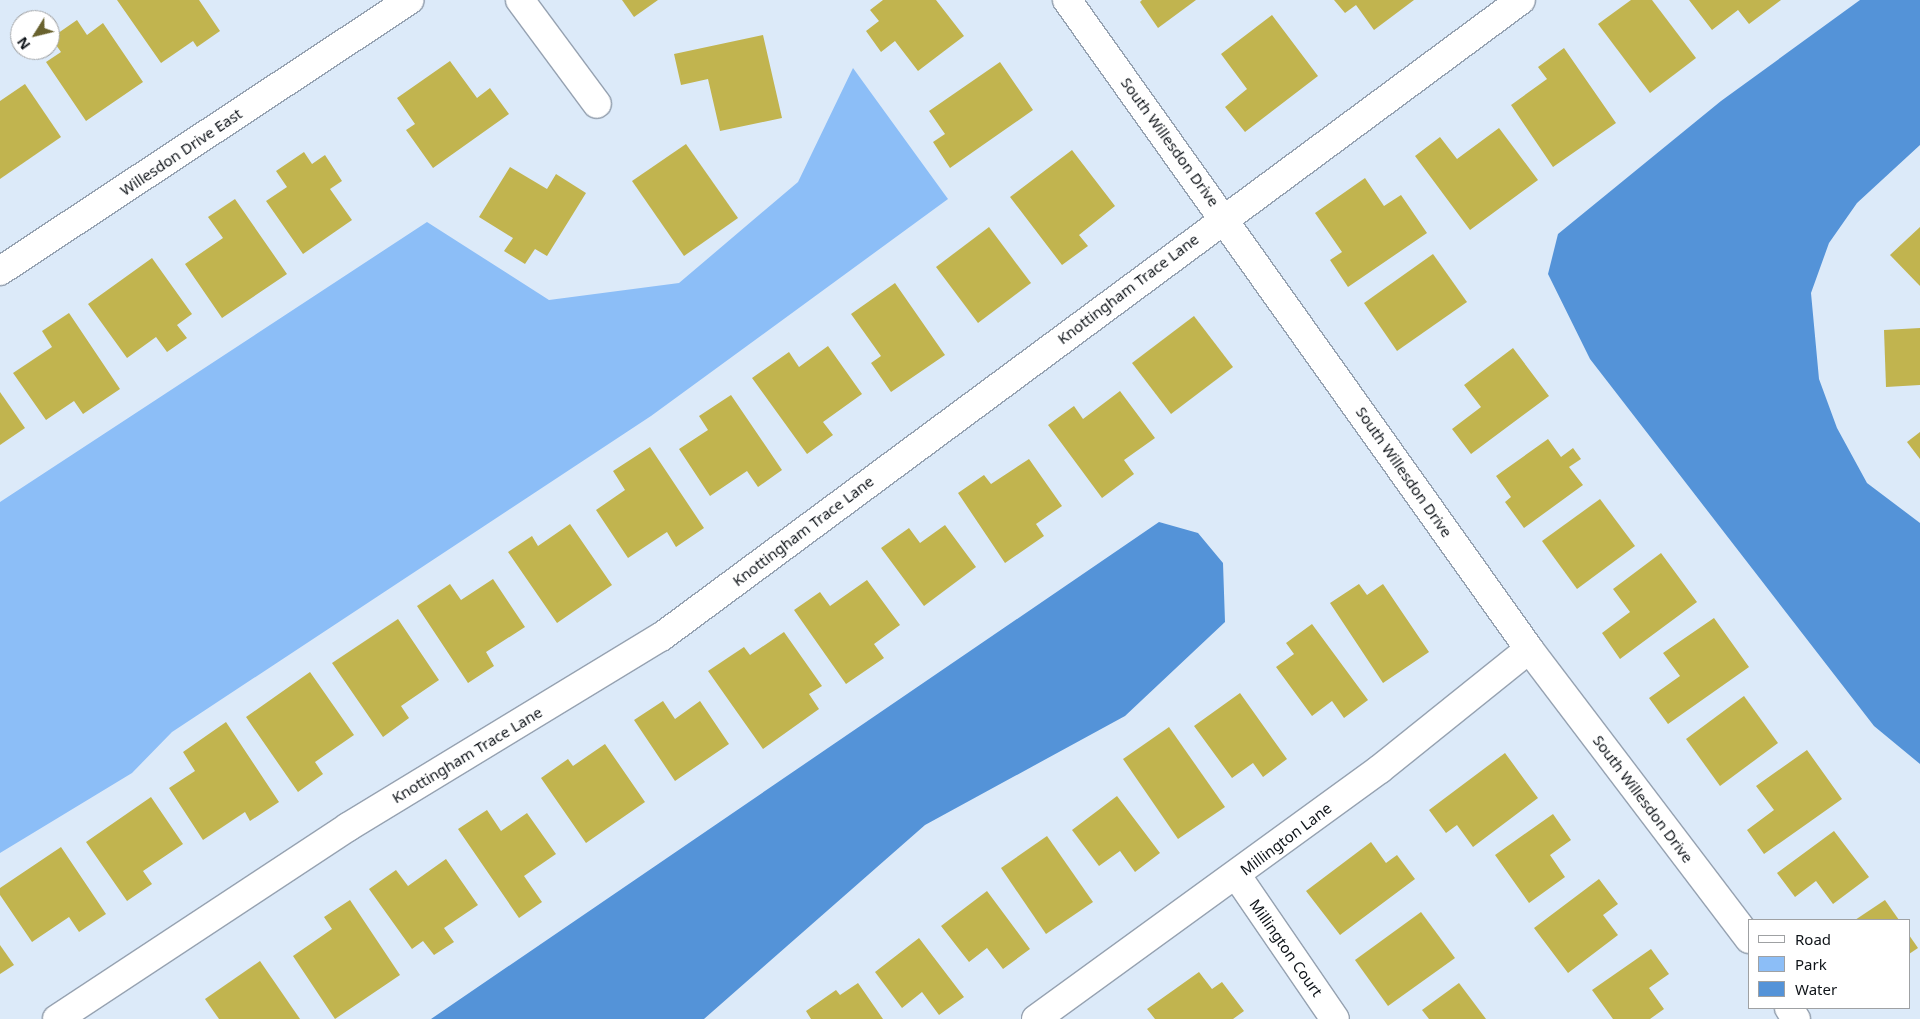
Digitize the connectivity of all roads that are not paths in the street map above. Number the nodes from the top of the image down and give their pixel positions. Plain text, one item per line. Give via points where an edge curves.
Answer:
1 (409, 0) edge
2 (520, 0) edge
3 (1067, 0) edge
4 (1518, 1) edge
5 (597, 104) dead end
6 (1225, 217) junction
7 (0, 271) edge
8 (1529, 649) junction
9 (1237, 876) junction
10 (1748, 938) edge
11 (57, 1019) edge
12 (1036, 1019) edge
13 (1335, 1019) edge

1 - 7 street, Willesdon Drive East
2 - 5 street
3 - 6 street, South Willesdon Drive
4 - 6 street, Knottingham Trace Lane
6 - 8 street, South Willesdon Drive
6 - 11 street, Knottingham Trace Lane via 661,637 348,827
8 - 9 street, Millington Lane via 1380,769
8 - 10 street, South Willesdon Drive
9 - 12 street, Millington Lane
9 - 13 street, Millington Court

